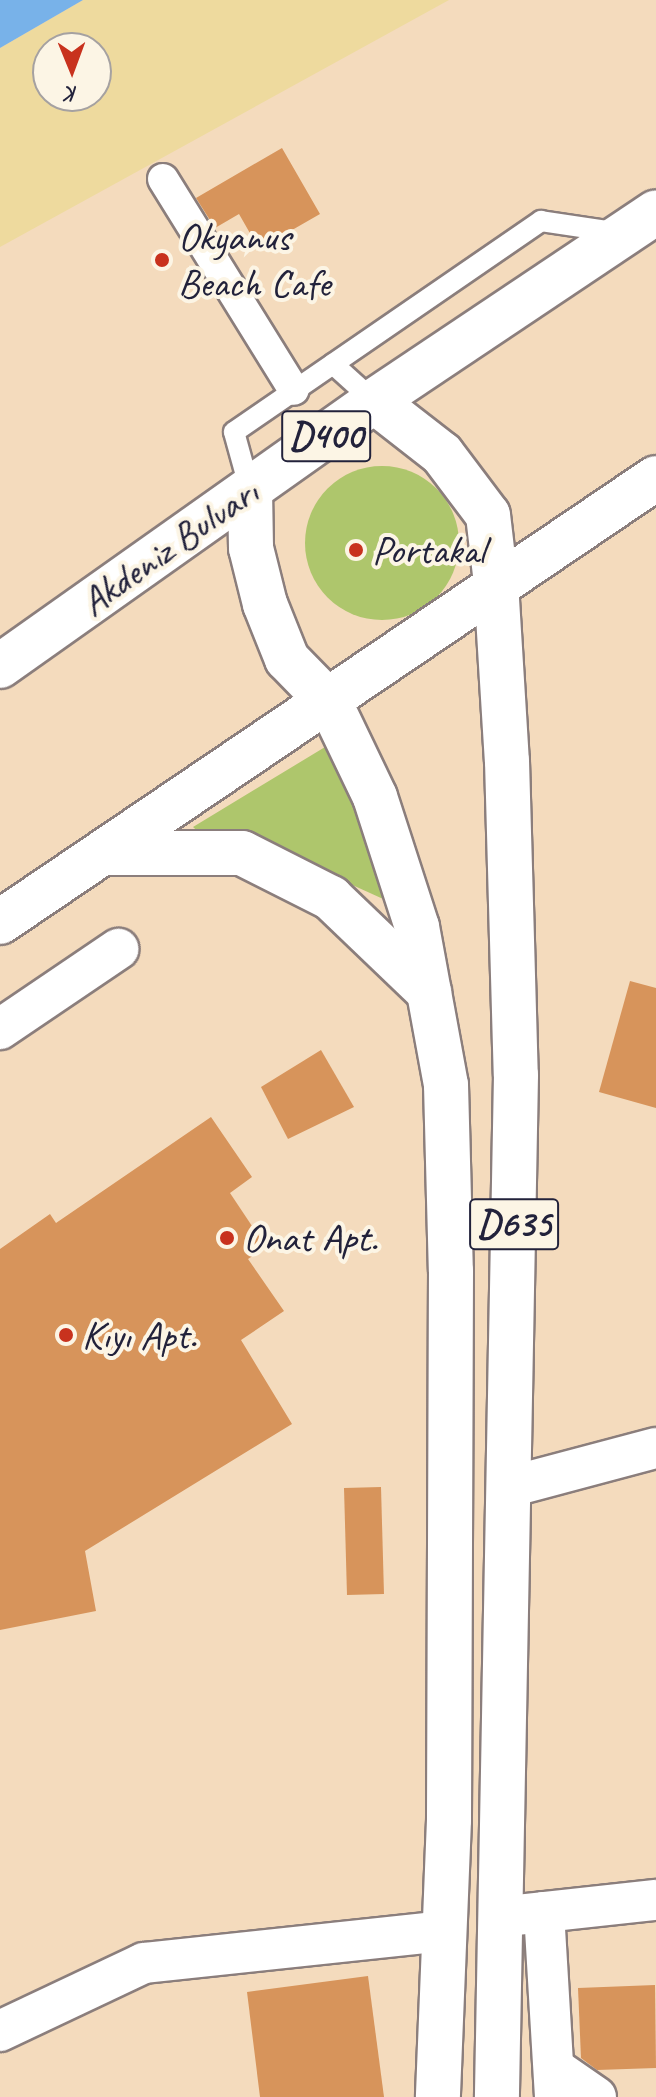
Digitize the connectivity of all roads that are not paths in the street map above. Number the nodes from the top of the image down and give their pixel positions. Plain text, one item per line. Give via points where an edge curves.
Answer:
1 (163, 179) dead end
2 (640, 223) edge
3 (333, 364) junction
4 (294, 390) junction
5 (374, 401) junction
6 (656, 478) edge
7 (250, 490) junction
8 (496, 583) junction
9 (0, 666) edge
10 (330, 703) junction
11 (109, 853) junction
12 (0, 922) edge
13 (118, 949) dead end
14 (429, 992) junction
15 (0, 1029) edge
16 (656, 1448) edge
17 (509, 1487) junction
18 (656, 1900) edge
19 (544, 1912) junction
20 (501, 1917) junction
21 (444, 1931) junction
22 (0, 2031) edge
23 (554, 2082) edge
24 (438, 2097) edge
25 (497, 2097) edge
26 (596, 2097) edge

1 - 4 street
2 - 3 lane via 541,221
2 - 5 highway, Akdeniz Bulvarı / D400
3 - 4 lane
3 - 5 lane
4 - 7 lane via 234,432
5 - 7 highway, Akdeniz Bulvarı / D400
5 - 8 highway, D635 via 442,454 488,515
6 - 8 highway
7 - 9 highway, Akdeniz Bulvarı / D400
7 - 10 highway, D635 via 251,548 265,604 287,659
8 - 10 highway
8 - 17 highway, D635 via 516,1075
10 - 11 highway
10 - 14 highway, D635 via 375,797 417,927
11 - 12 highway
11 - 14 highway via 242,853 331,898
13 - 15 street
14 - 21 highway, D635 via 446,1085 451,1271
16 - 17 street
17 - 20 highway, D635
18 - 19 street
19 - 20 street
19 - 23 street
20 - 25 highway, D635
21 - 22 street via 144,1963
21 - 24 highway, D635
23 - 26 street

